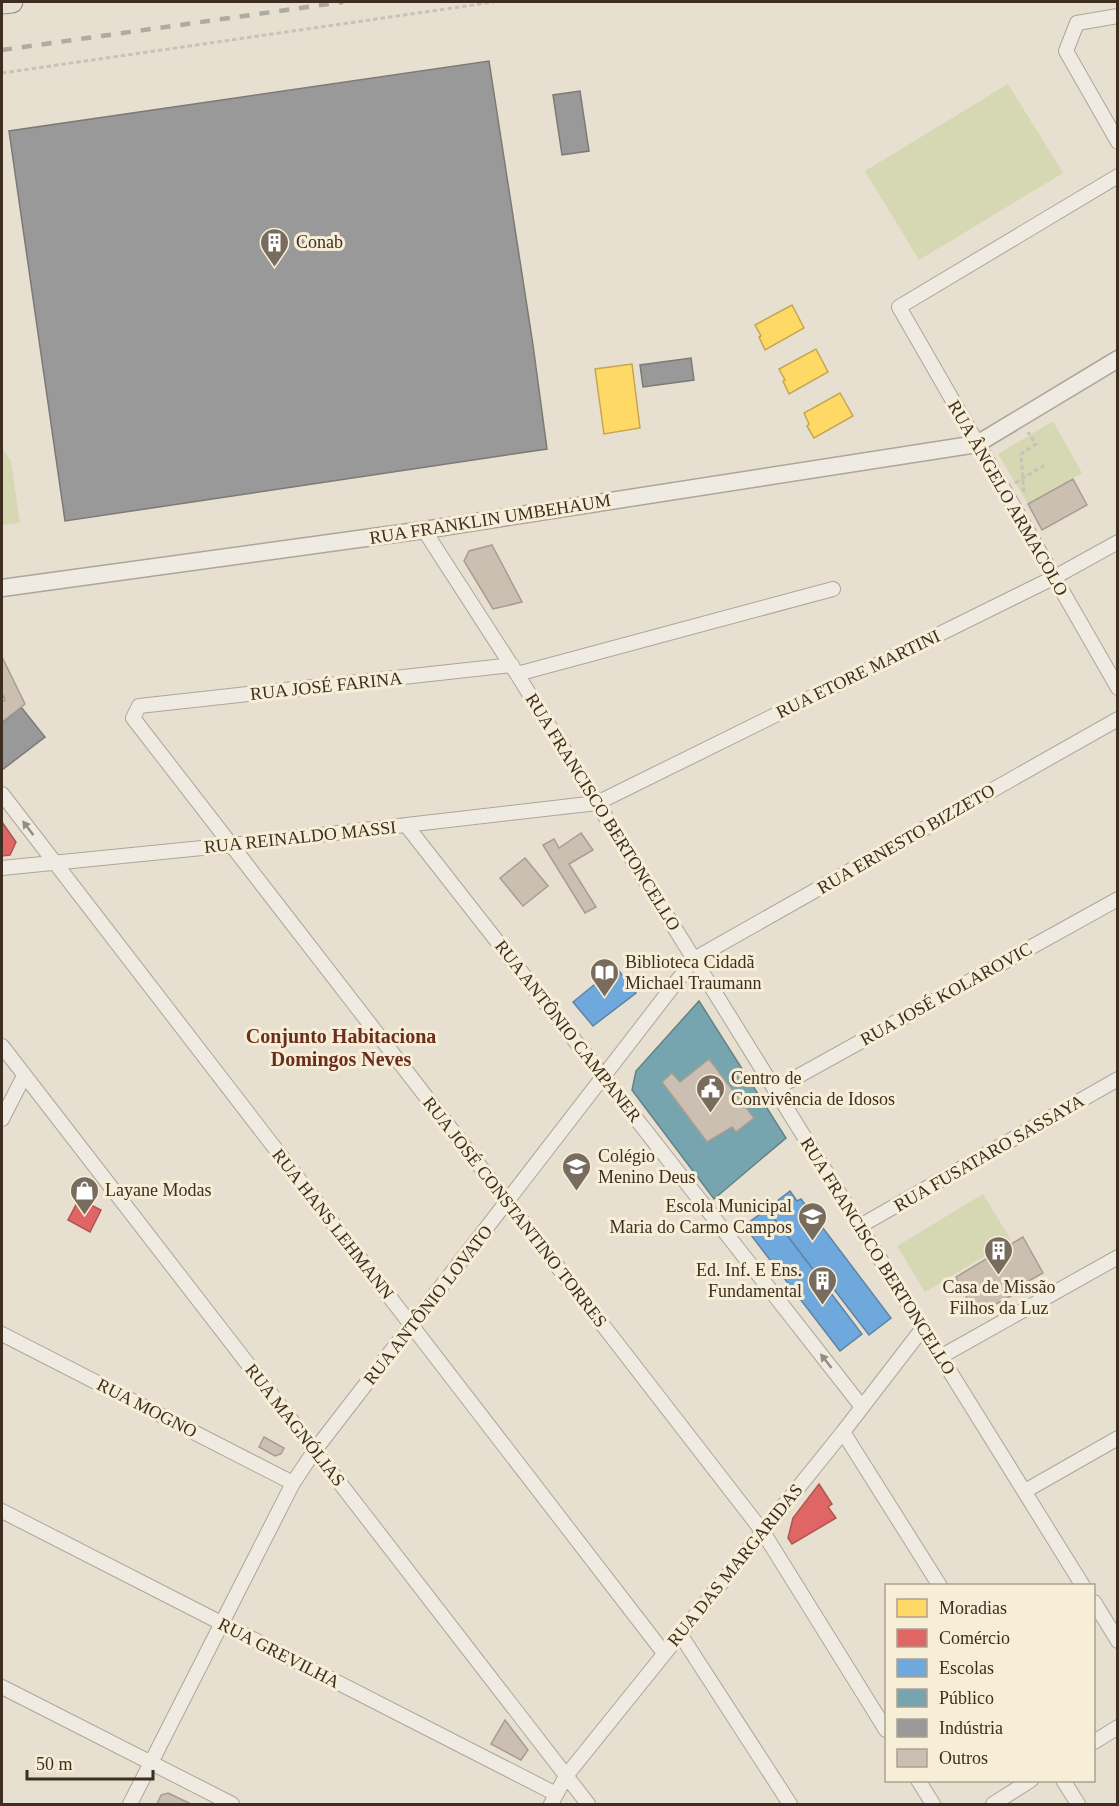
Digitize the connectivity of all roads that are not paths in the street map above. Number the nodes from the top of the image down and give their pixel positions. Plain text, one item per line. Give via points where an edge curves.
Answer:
1 (12, 2) edge
2 (2, 3) edge
3 (1118, 16) edge
4 (1118, 142) edge
5 (1118, 176) edge
6 (1118, 359) edge
7 (977, 444) junction
8 (424, 530) junction
9 (1118, 542) edge
10 (1053, 578) junction
11 (2, 588) edge
12 (833, 589) dead end
13 (514, 670) junction
14 (1118, 688) edge
15 (139, 706) joint
16 (1118, 719) edge
17 (2, 794) edge
18 (597, 803) junction
19 (406, 825) junction
20 (232, 845) junction
21 (54, 862) junction
22 (2, 868) edge
23 (1118, 899) edge
24 (694, 959) junction
25 (2, 1046) edge
26 (24, 1076) junction
27 (605, 1076) junction
28 (1118, 1079) edge
29 (775, 1089) junction
30 (2, 1119) edge
31 (508, 1203) junction
32 (860, 1226) junction
33 (1118, 1257) edge
34 (411, 1326) junction
35 (922, 1329) junction
36 (2, 1334) edge
37 (940, 1357) junction
38 (862, 1407) junction
39 (843, 1432) junction
40 (1118, 1438) edge
41 (315, 1450) junction
42 (293, 1483) junction
43 (1025, 1491) junction
44 (2, 1511) edge
45 (763, 1532) junction
46 (939, 1584) edge
47 (1082, 1584) edge
48 (1095, 1604) edge
49 (222, 1623) junction
50 (680, 1634) junction
51 (1118, 1641) edge
52 (664, 1653) junction
53 (2, 1687) edge
54 (885, 1728) edge
55 (1118, 1728) edge
56 (1095, 1741) edge
57 (151, 1763) junction
58 (566, 1776) junction
59 (919, 1782) edge
60 (1028, 1782) edge
61 (1064, 1782) edge
62 (554, 1799) edge
63 (130, 1804) edge
64 (232, 1804) edge
65 (588, 1804) edge
66 (790, 1804) edge
67 (933, 1804) edge
68 (993, 1804) edge
69 (1078, 1804) edge

1 - 2 main road
3 - 4 street via 1077,23 1066,51
5 - 7 street, RUA ÂNGELO ARMACOLO via 899,307
6 - 7 street
7 - 8 street, RUA FRANKLIN UMBEHAUM
7 - 10 street, RUA ÂNGELO ARMACOLO
8 - 11 street, RUA FRANKLIN UMBEHAUM
8 - 13 street, RUA FRANCISCO BERTONCELLO
9 - 10 street, RUA ETORE MARTINI
10 - 14 street, RUA ÂNGELO ARMACOLO
10 - 18 street, RUA ETORE MARTINI
12 - 13 street, RUA JOSÉ FARINA
13 - 15 street, RUA JOSÉ FARINA
13 - 18 street, RUA FRANCISCO BERTONCELLO
15 - 20 street, RUA JOSÉ CONSTANTINO TORRES via 133,718
16 - 24 street, RUA ERNESTO BIZZETO
21 -> 17 street, RUA HANS LEHMANN
18 - 19 street, RUA REINALDO MASSI
18 - 24 street, RUA FRANCISCO BERTONCELLO
19 - 20 street, RUA REINALDO MASSI
19 - 27 street, RUA ANTÔNIO CAMPANER
20 - 21 street, RUA REINALDO MASSI
20 - 31 street, RUA JOSÉ CONSTANTINO TORRES
21 - 22 street, RUA REINALDO MASSI
21 - 34 street, RUA HANS LEHMANN
23 - 29 street, RUA JOSÉ KOLAROVIC
24 - 27 street, RUA ANTÔNIO LOVATO
24 - 29 street, RUA FRANCISCO BERTONCELLO
25 - 26 street, RUA MAGNÓLIAS
26 - 30 street
26 - 41 street, RUA MAGNÓLIAS
27 - 31 street, RUA ANTÔNIO LOVATO
38 -> 27 street, RUA ANTÔNIO CAMPANER
28 - 32 street, RUA FUSATARO SASSAYA
29 - 32 street, RUA FRANCISCO BERTONCELLO
31 - 34 street, RUA ANTÔNIO LOVATO
31 - 45 street, RUA JOSÉ CONSTANTINO TORRES
32 - 35 street, RUA FRANCISCO BERTONCELLO
33 - 37 street
34 - 41 street, RUA ANTÔNIO LOVATO
34 - 52 street, RUA HANS LEHMANN
35 - 37 street, RUA FRANCISCO BERTONCELLO
35 - 38 street, RUA DAS MARGARIDAS
36 - 42 street, RUA MOGNO
37 - 43 street, RUA FRANCISCO BERTONCELLO
38 - 39 street, RUA DAS MARGARIDAS
39 - 45 street, RUA DAS MARGARIDAS
39 - 46 street
40 - 43 street
41 - 42 street, RUA ANTÔNIO LOVATO
41 - 58 street, RUA MAGNÓLIAS
42 - 49 street, RUA ANTÔNIO LOVATO
43 - 47 street, RUA FRANCISCO BERTONCELLO
44 - 49 street, RUA GREVILHA
45 - 50 street, RUA DAS MARGARIDAS
45 - 54 street, RUA JOSÉ CONSTANTINO TORRES
48 - 51 street
49 - 57 street, RUA ANTÔNIO LOVATO
49 - 62 street, RUA GREVILHA
50 - 52 street, RUA DAS MARGARIDAS
50 - 66 street
52 - 58 street, RUA DAS MARGARIDAS
53 - 57 street
55 - 56 street
57 - 63 street, RUA ANTÔNIO LOVATO
57 - 64 street
58 - 62 street, RUA DAS MARGARIDAS
58 - 65 street, RUA MAGNÓLIAS
59 - 67 street
60 - 68 street
61 - 69 street

